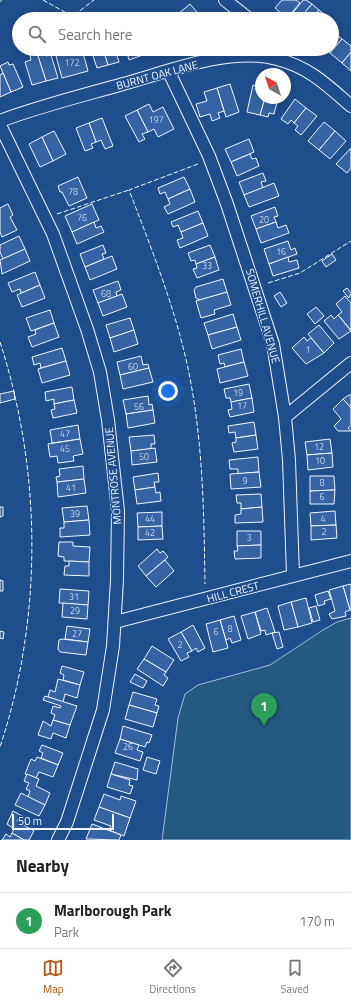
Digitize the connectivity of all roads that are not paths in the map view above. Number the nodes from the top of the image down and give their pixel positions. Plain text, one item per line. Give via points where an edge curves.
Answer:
1 (225, 0) edge
2 (240, 12) edge
3 (241, 56) edge
4 (280, 56) edge
5 (169, 72) junction
6 (351, 106) edge
7 (0, 121) edge
8 (0, 125) edge
9 (351, 363) edge
10 (285, 417) junction
11 (351, 561) edge
12 (293, 576) junction
13 (114, 622) junction
14 (58, 840) edge

1 - 2 street
3 - 5 street, BURNT OAK LANE
4 - 6 street, BURNT OAK LANE via 308,71
5 - 7 street, BURNT OAK LANE via 41,107
5 - 10 street, SOMERHILL AVENUE via 209,156 253,277 273,344
8 - 13 street, MONTROSE AVENUE via 53,234 100,372 118,511
9 - 10 street
10 - 12 street, SOMERHILL AVENUE
11 - 12 street, HILL CREST
12 - 13 street, HILL CREST
13 - 14 street, MONTROSE AVENUE via 103,710 67,822

